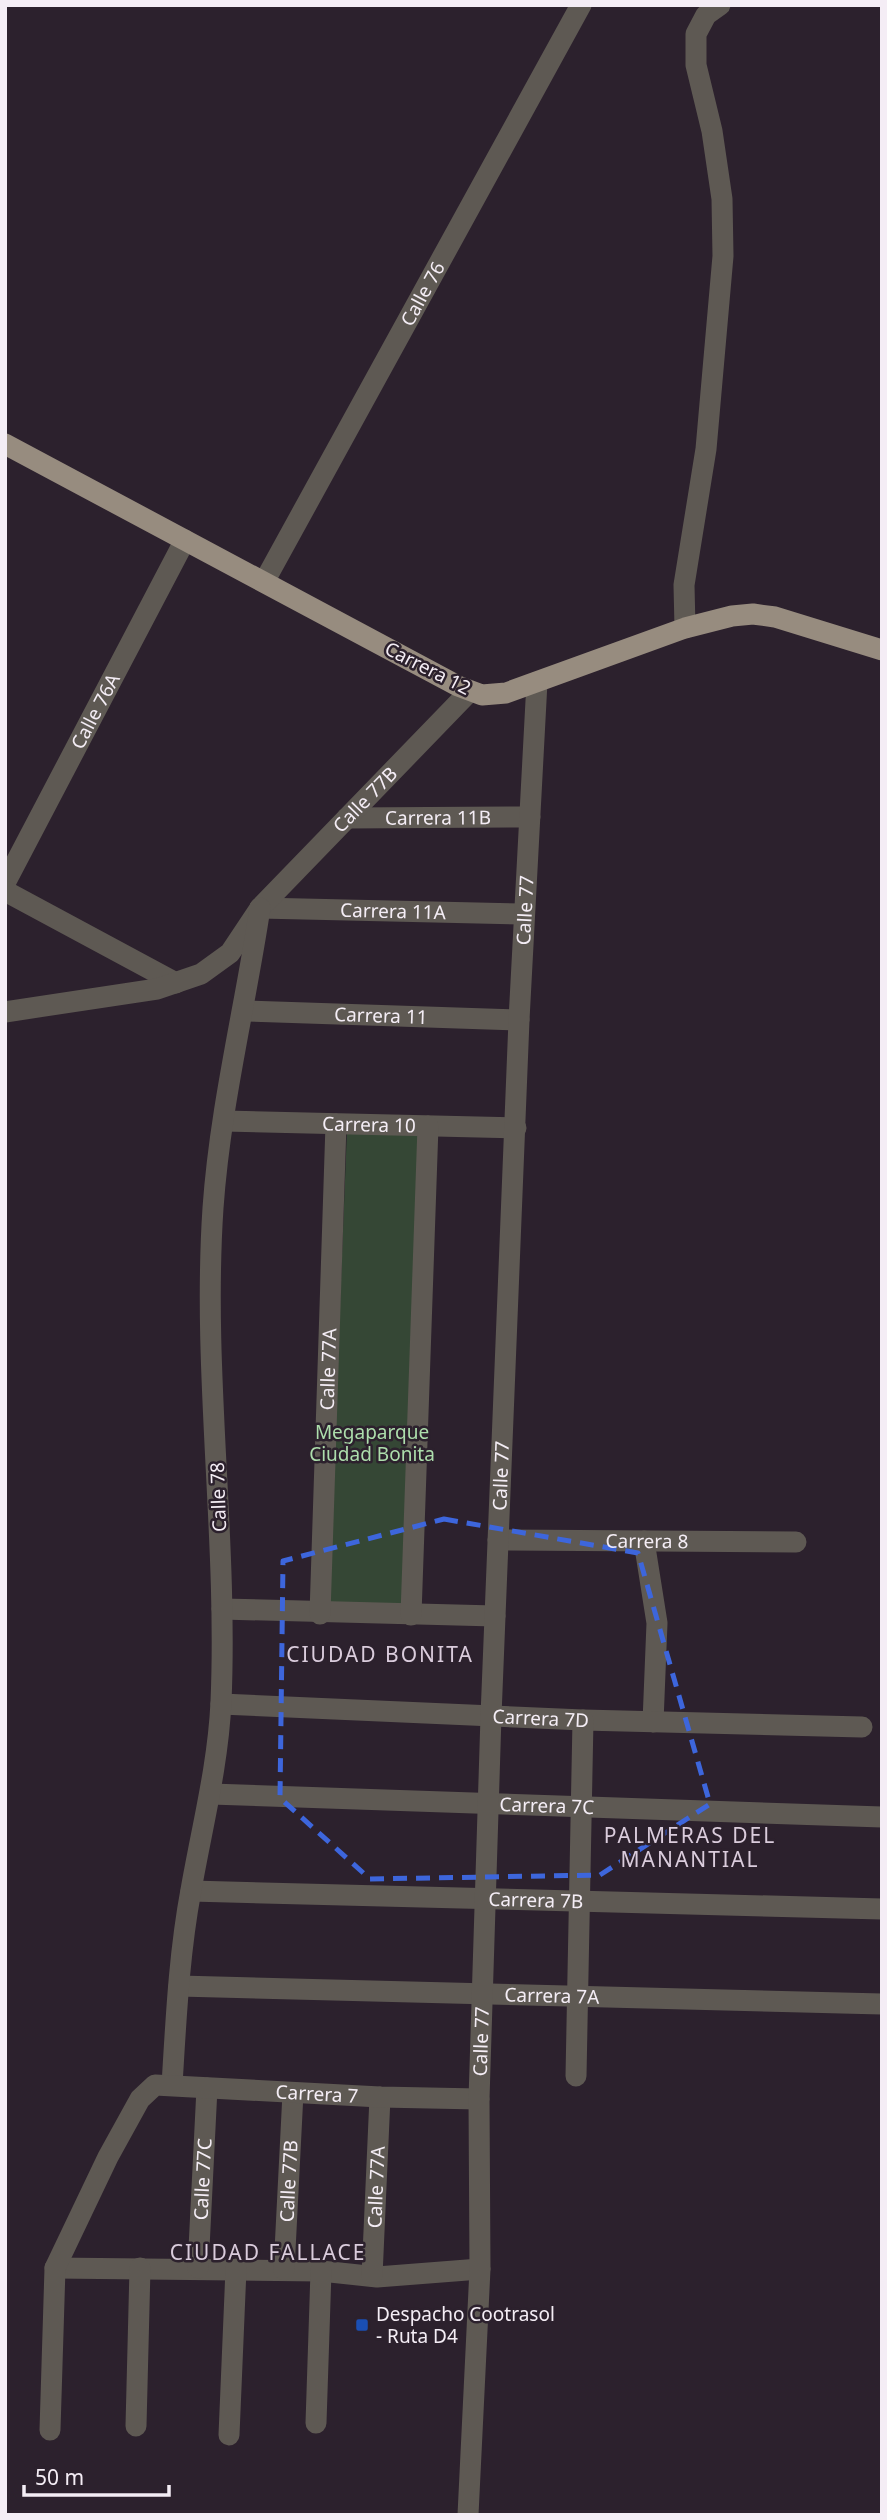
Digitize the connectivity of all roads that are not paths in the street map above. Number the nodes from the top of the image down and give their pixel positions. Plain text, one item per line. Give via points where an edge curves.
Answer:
1 (581, 5) edge
2 (720, 5) edge
3 (5, 444) edge
4 (186, 540) junction
5 (264, 582) junction
6 (685, 628) junction
7 (882, 650) edge
8 (537, 682) junction
9 (469, 692) junction
10 (530, 817) junction
11 (347, 818) junction
12 (5, 883) edge
13 (5, 891) edge
14 (260, 908) junction
15 (524, 915) junction
16 (176, 983) junction
17 (245, 1011) junction
18 (5, 1012) edge
19 (519, 1020) junction
20 (224, 1121) junction
21 (336, 1124) junction
22 (428, 1126) junction
23 (516, 1128) junction
24 (498, 1540) junction
25 (644, 1541) junction
26 (796, 1542) dead end
27 (222, 1609) junction
28 (320, 1614) junction
29 (411, 1615) junction
30 (495, 1616) junction
31 (221, 1704) junction
32 (491, 1716) junction
33 (583, 1720) junction
34 (653, 1722) junction
35 (862, 1727) dead end
36 (211, 1794) junction
37 (490, 1802) junction
38 (580, 1806) junction
39 (882, 1817) edge
40 (191, 1891) junction
41 (486, 1899) junction
42 (579, 1900) junction
43 (882, 1909) edge
44 (178, 1986) junction
45 (482, 1994) junction
46 (576, 1995) junction
47 (882, 2004) edge
48 (576, 2076) dead end
49 (163, 2085) junction
50 (207, 2088) junction
51 (293, 2093) junction
52 (380, 2097) junction
53 (479, 2099) junction
54 (140, 2267) junction
55 (55, 2268) junction
56 (198, 2268) junction
57 (236, 2269) junction
58 (480, 2269) junction
59 (284, 2270) junction
60 (321, 2271) junction
61 (372, 2276) junction
62 (316, 2423) dead end
63 (136, 2426) dead end
64 (50, 2430) dead end
65 (229, 2435) dead end
66 (468, 2515) edge

1 - 5 street, Calle 76
2 - 6 street via 706,15 696,34 696,65 722,199 723,256 706,449 684,584
3 - 4 main road, Carrera 12
4 - 5 main road, Carrera 12
4 - 12 street, Calle 76A
5 - 9 main road, Carrera 12
6 - 7 main road, Carrera 12 via 753,614
6 - 8 main road, Carrera 12
8 - 9 main road, Carrera 12 via 494,696
8 - 10 street, Calle 77
9 - 11 street, Calle 77B
10 - 11 street, Carrera 11B
10 - 15 street, Calle 77
11 - 14 street, Calle 77B
13 - 16 street
14 - 15 street, Carrera 11A
14 - 16 street, Calle 77B via 230,953 201,974
14 - 17 street, Calle 78
15 - 19 street, Calle 77
16 - 18 street, Calle 77B
17 - 19 street, Carrera 11
17 - 20 street, Calle 78
19 - 23 street, Calle 77
20 - 21 street, Carrera 10
20 - 27 street, Calle 78 via 213,1208 211,1305
21 - 22 street, Carrera 10
21 - 28 street, Calle 77A
22 - 23 street, Carrera 10
22 - 29 street
23 - 24 street, Calle 77
24 - 25 street, Carrera 8
24 - 30 street, Calle 77
25 - 26 street, Carrera 8
25 - 34 street via 657,1623
27 - 28 street
27 - 31 street, Calle 78
28 - 29 street
29 - 30 street
30 - 32 street, Calle 77
31 - 32 street, Carrera 7D
31 - 36 street, Calle 78
32 - 33 street, Carrera 7D
32 - 37 street, Calle 77
33 - 34 street, Carrera 7D
33 - 38 street
34 - 35 street, Carrera 7D
36 - 37 street, Carrera 7C
36 - 40 street, Calle 78
37 - 38 street, Carrera 7C
37 - 41 street, Calle 77
38 - 39 street, Carrera 7C
38 - 42 street
40 - 41 street, Carrera 7B
40 - 44 street, Calle 78
41 - 42 street, Carrera 7B
41 - 45 street, Calle 77
42 - 43 street, Carrera 7B
42 - 46 street
44 - 45 street, Carrera 7A
44 - 49 street, Calle 78
45 - 46 street, Carrera 7A
45 - 53 street, Calle 77
46 - 47 street, Carrera 7A
46 - 48 street
49 - 50 street, Carrera 7
49 - 55 street via 140,2099
50 - 51 street, Carrera 7
50 - 56 street, Calle 77C
51 - 52 street, Carrera 7
51 - 59 street, Calle 77B
52 - 53 street, Carrera 7
52 - 61 street, Calle 77A
53 - 58 street, Calle 77
54 - 55 street
54 - 56 street
54 - 63 street
55 - 64 street
56 - 57 street
57 - 59 street
57 - 65 street
58 - 61 street
58 - 66 street, Calle 77
59 - 60 street
60 - 61 street
60 - 62 street

